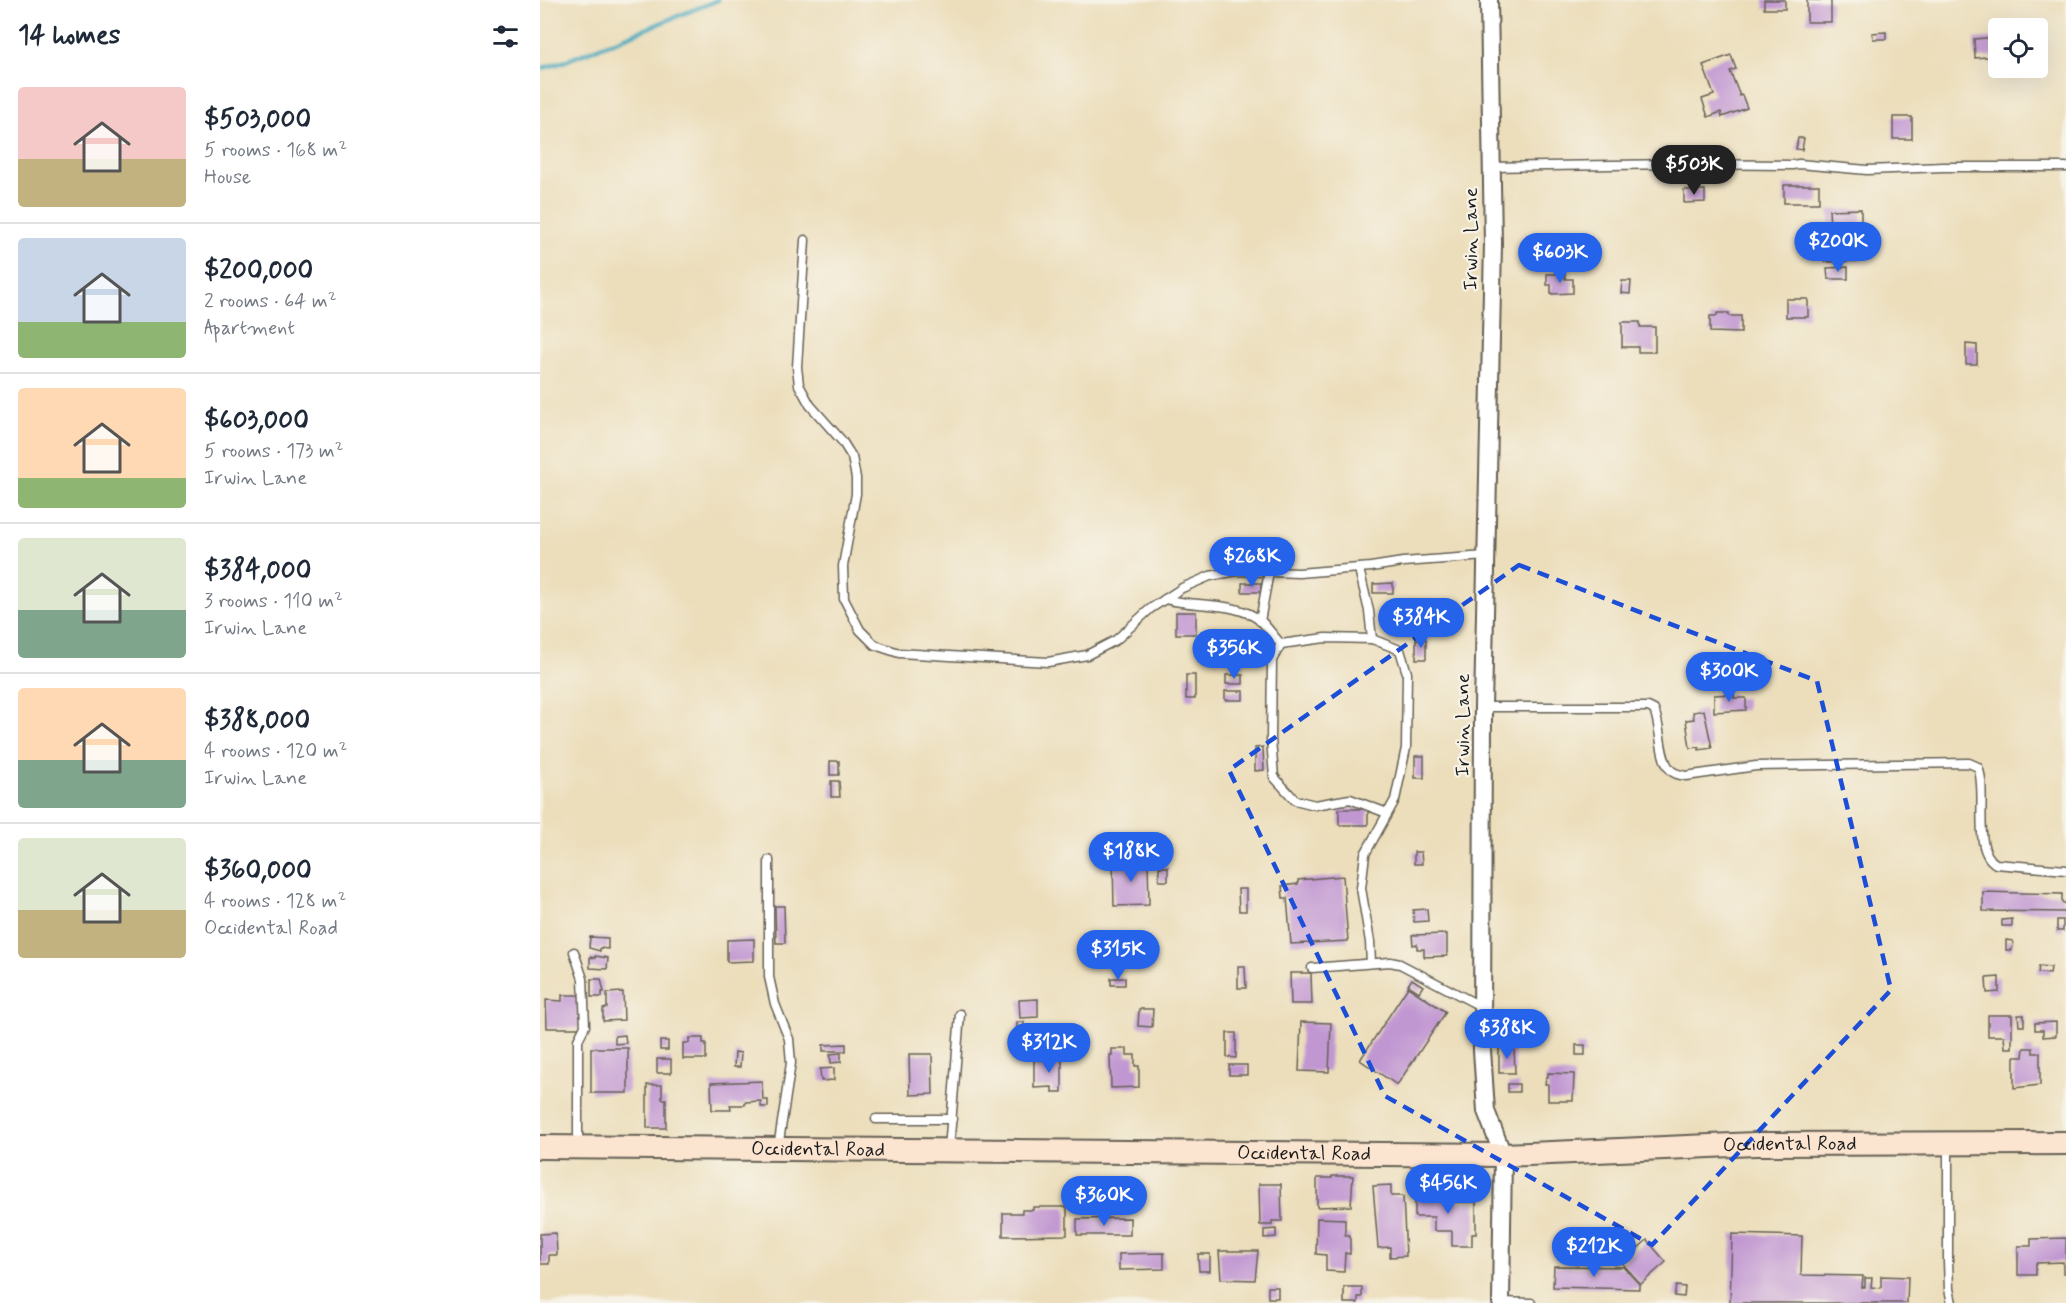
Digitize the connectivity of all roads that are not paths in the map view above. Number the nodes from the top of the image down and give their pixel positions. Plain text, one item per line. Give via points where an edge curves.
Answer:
1 (1489, 0) edge
2 (2066, 167) edge
3 (1492, 168) junction
4 (805, 240) dead end
5 (1486, 556) junction
6 (1359, 569) junction
7 (1269, 572) junction
8 (1165, 599) junction
9 (1260, 621) junction
10 (1372, 639) junction
11 (1281, 644) junction
12 (1483, 707) junction
13 (1387, 813) junction
14 (769, 860) dead end
15 (2066, 870) edge
16 (574, 952) dead end
17 (1371, 963) junction
18 (1312, 968) dead end
19 (1482, 1007) junction
20 (960, 1014) dead end
21 (876, 1119) dead end
22 (952, 1119) junction
23 (1948, 1143) junction
24 (2066, 1143) edge
25 (540, 1147) edge
26 (578, 1147) junction
27 (778, 1149) junction
28 (949, 1150) junction
29 (1503, 1155) junction
30 (1502, 1303) edge
31 (1531, 1303) edge
32 (1953, 1303) edge

1 - 3 street, Irwin Lane
2 - 3 lane via 1867,170 1799,164 1675,164
3 - 5 street, Irwin Lane
4 - 8 lane via 799,385 852,457 856,495 843,566 844,599 860,630 875,645 899,653 1048,662 1088,655 1116,640
5 - 6 lane
5 - 12 street, Irwin Lane
6 - 7 lane
6 - 10 lane
7 - 8 lane via 1237,571 1210,576
7 - 9 lane
8 - 9 lane via 1229,608
9 - 11 lane
10 - 11 lane via 1325,638
10 - 13 lane via 1400,650 1407,673 1406,748 1395,800
11 - 13 lane via 1272,660 1274,777 1295,800 1315,805 1350,799
12 - 15 lane via 1648,707 1657,716 1668,767 1675,774 1686,776 1756,766 1970,763 1978,767 1981,776 1981,824 1989,860 2007,866
12 - 19 street, Irwin Lane
13 - 17 lane via 1365,854 1361,888
14 - 27 lane via 769,977 789,1039 791,1063
16 - 26 lane via 583,980 585,1026 578,1040
17 - 18 lane
17 - 19 lane via 1400,964
19 - 29 street, Irwin Lane via 1486,1111
20 - 22 lane
21 - 22 lane
22 - 28 lane
23 - 24 street, Occidental Road
23 - 29 street, Occidental Road via 1755,1144
23 - 32 lane via 1948,1261
25 - 26 street, Occidental Road
26 - 27 street, Occidental Road
27 - 28 street, Occidental Road
28 - 29 street, Occidental Road
29 - 30 street, Irwin Lane
30 - 31 lane

